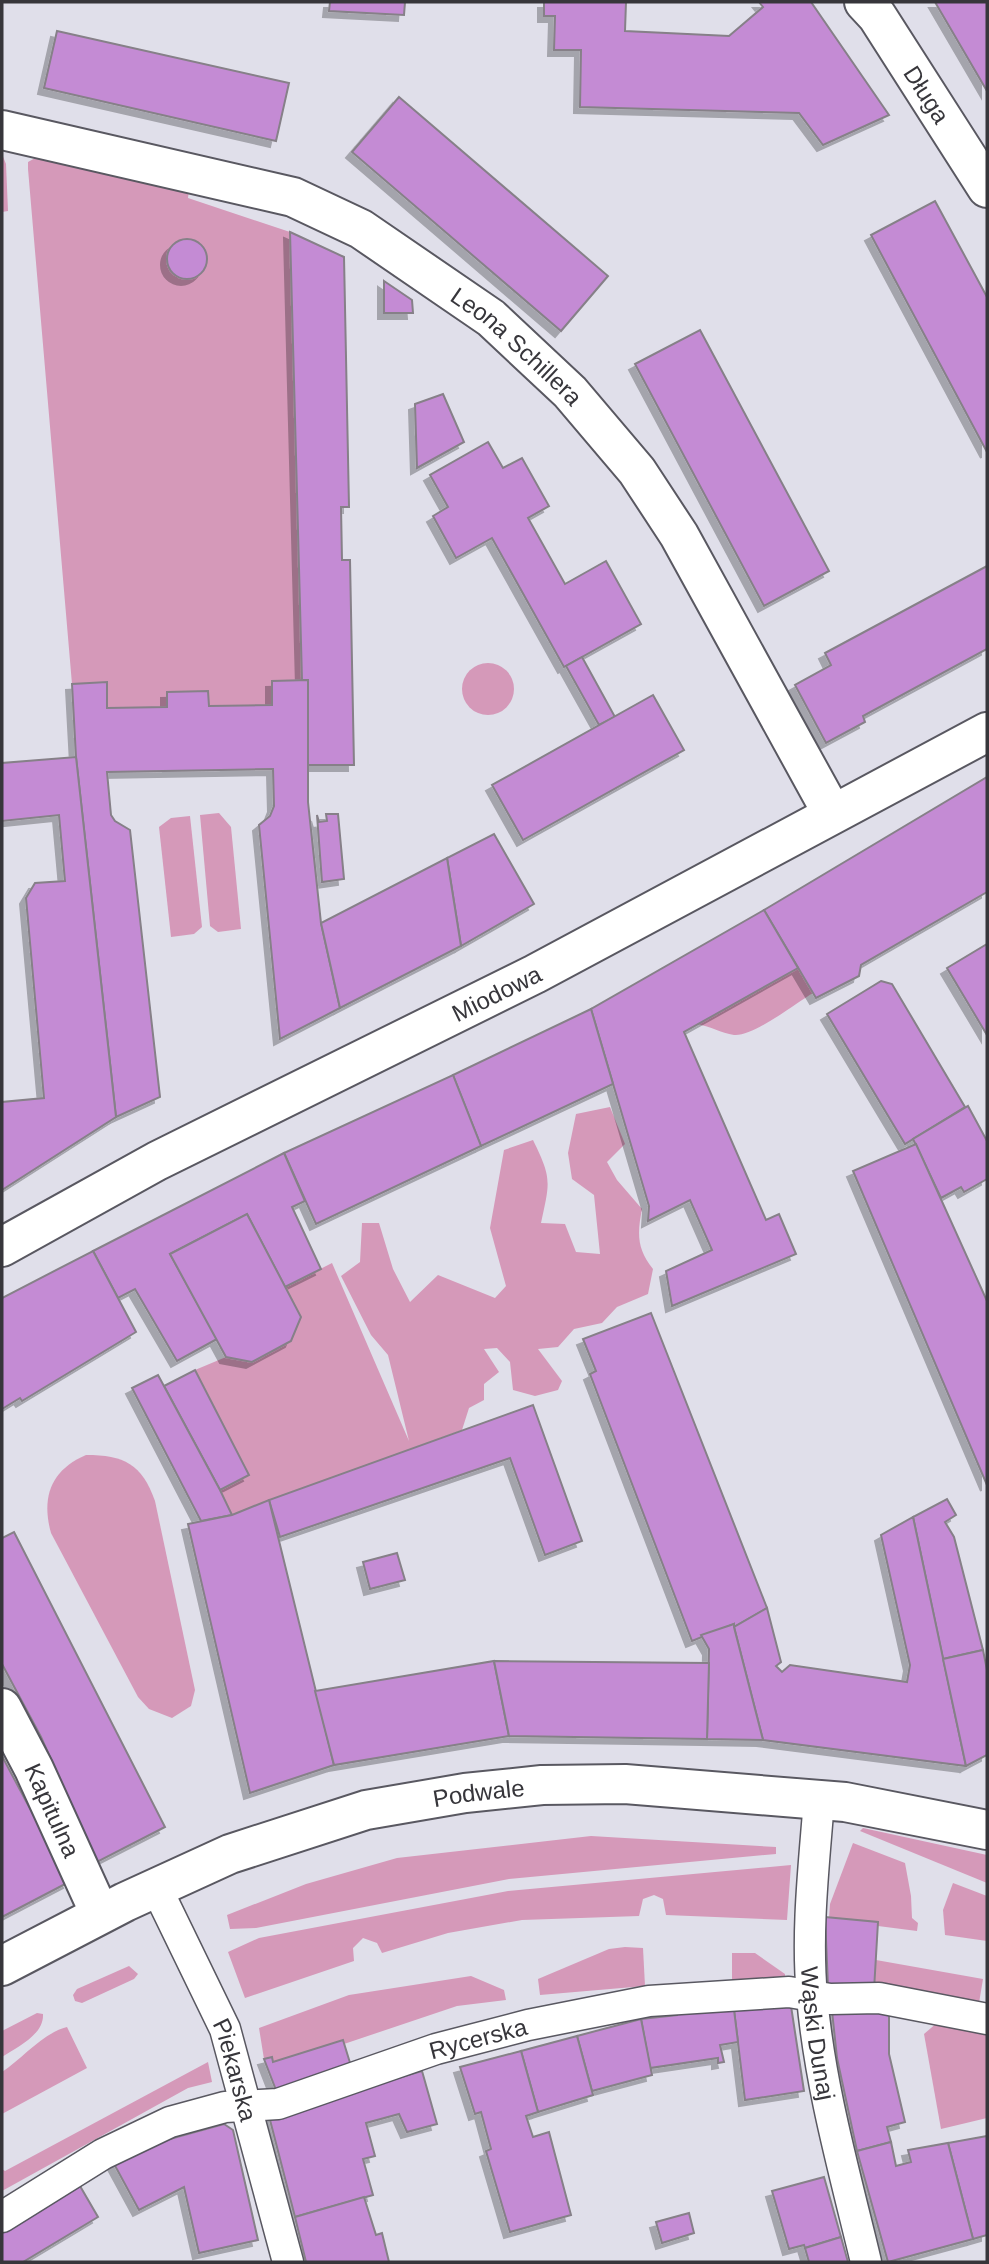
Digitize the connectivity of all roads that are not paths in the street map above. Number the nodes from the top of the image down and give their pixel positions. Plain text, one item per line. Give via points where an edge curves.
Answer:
1 (864, 2) edge
2 (2, 130) edge
3 (987, 188) edge
4 (987, 732) edge
5 (832, 813) junction
6 (2, 1247) edge
7 (2, 1708) edge
8 (819, 1800) junction
9 (976, 1824) edge
10 (156, 1887) junction
11 (100, 1914) junction
12 (2, 1966) edge
13 (811, 1996) junction
14 (987, 2019) edge
15 (247, 2105) junction
16 (2, 2217) edge
17 (288, 2262) edge
18 (866, 2262) edge

1 - 3 street, Długa
2 - 5 street, Leona Schillera via 293,197 361,229 491,318 570,392 637,471 679,536
4 - 5 street, Miodowa
5 - 6 street, Miodowa via 535,974 157,1161
7 - 11 street, Kapitulna
8 - 9 street, Podwale
8 - 10 street, Podwale via 625,1784 542,1785 465,1793 366,1810 293,1832
8 - 13 street, Wąski Dunaj via 809,1939
10 - 11 street, Podwale
10 - 15 street, Piekarska via 225,2029
11 - 12 street, Podwale
13 - 14 street, Rycerska via 880,1998
13 - 15 street, Rycerska via 789,1993 649,2001 528,2025 436,2049 278,2104
13 - 18 street, Wąski Dunaj via 824,2089
15 - 16 street, Rycerska via 170,2122 103,2154
15 - 17 street, Piekarska

